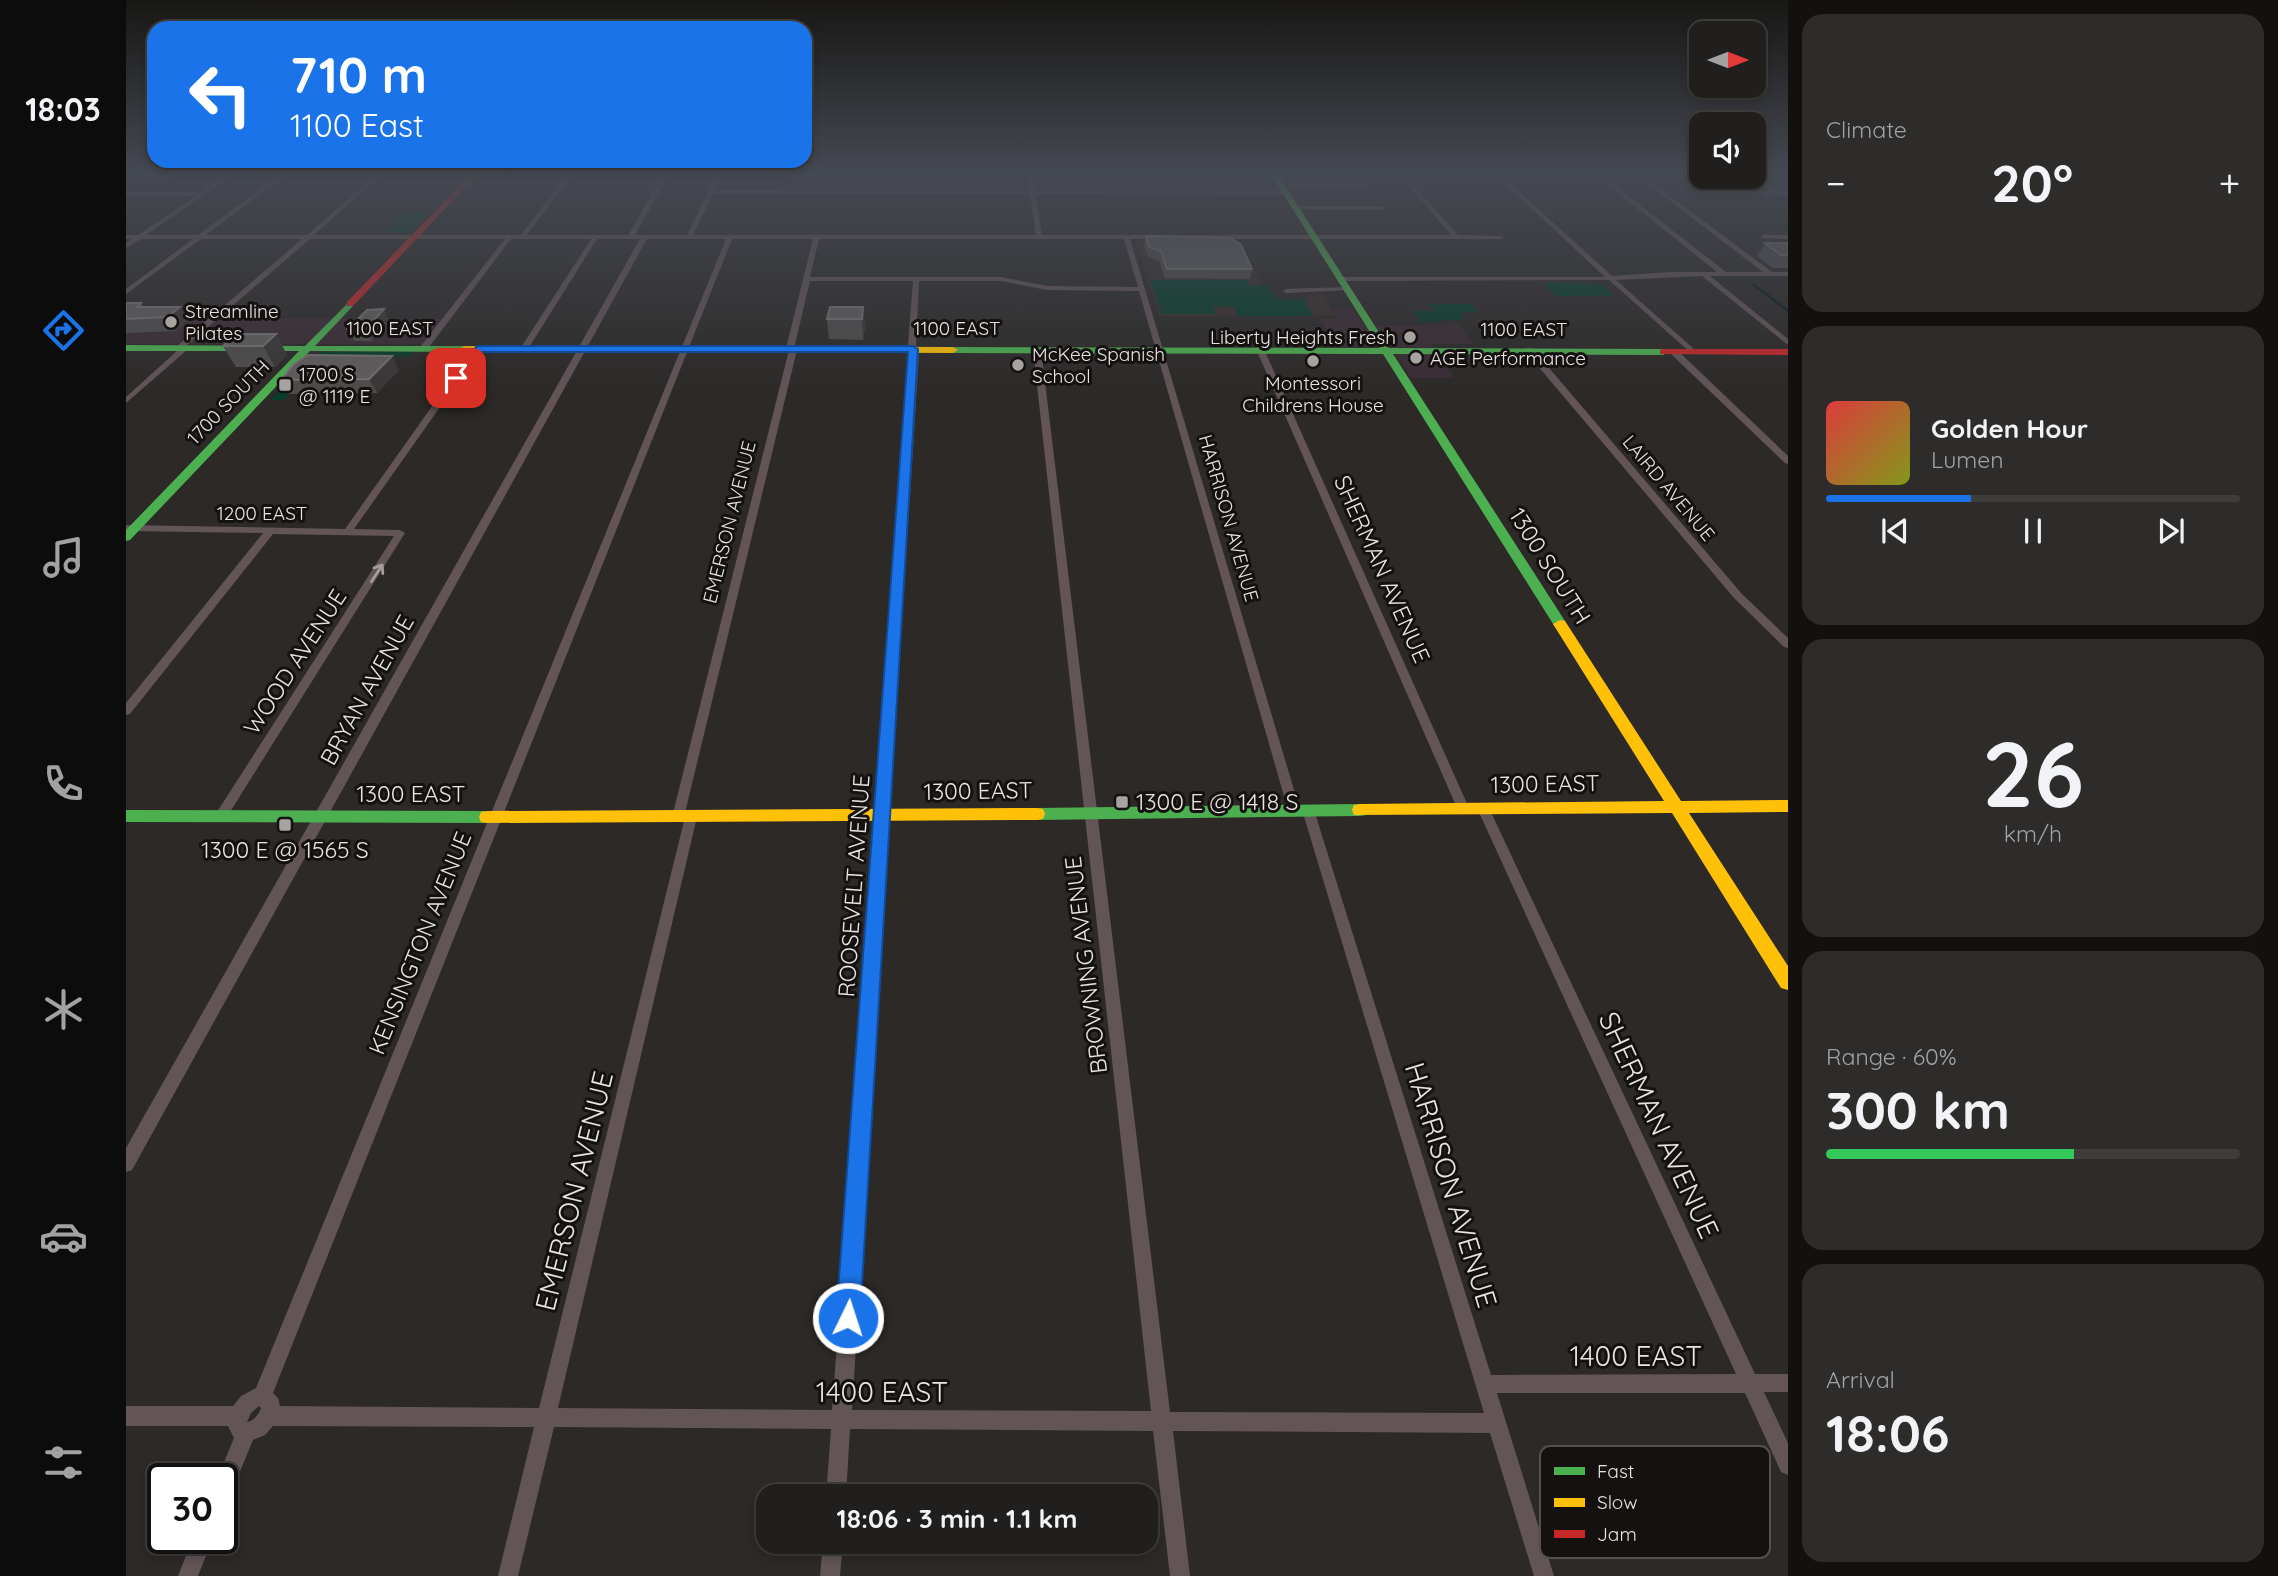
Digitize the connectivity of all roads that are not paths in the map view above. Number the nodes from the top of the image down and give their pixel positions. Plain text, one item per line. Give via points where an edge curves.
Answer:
1 (188, 247) edge
2 (298, 247) edge
3 (405, 247) edge
4 (502, 247) edge
5 (589, 247) edge
6 (639, 247) edge
7 (726, 247) edge
8 (815, 247) edge
9 (1129, 247) edge
10 (1320, 247) edge
11 (1574, 247) edge
12 (1689, 247) edge
13 (1734, 247) edge
14 (1704, 274) junction
15 (1724, 274) junction
16 (1771, 274) junction
17 (1788, 274) edge
18 (807, 279) junction
19 (916, 279) junction
20 (1609, 279) junction
21 (1344, 284) junction
22 (1141, 289) junction
23 (1286, 291) dead end
24 (126, 292) edge
25 (1788, 343) edge
26 (126, 348) edge
27 (182, 348) junction
28 (308, 348) junction
29 (423, 349) junction
30 (477, 349) junction
31 (524, 349) junction
32 (582, 349) junction
33 (686, 349) junction
34 (792, 349) junction
35 (913, 349) junction
36 (1037, 349) junction
37 (1158, 349) junction
38 (1260, 349) junction
39 (1385, 349) junction
40 (1529, 350) junction
41 (1673, 351) junction
42 (1691, 351) junction
43 (1788, 352) edge
44 (126, 401) edge
45 (1788, 461) edge
46 (270, 531) junction
47 (348, 531) junction
48 (398, 531) joint
49 (129, 532) edge
50 (1788, 644) edge
51 (126, 711) edge
52 (1675, 806) junction
53 (1788, 806) edge
54 (1463, 808) junction
55 (1483, 808) junction
56 (1301, 810) junction
57 (1091, 813) junction
58 (883, 815) junction
59 (126, 816) edge
60 (221, 816) junction
61 (320, 816) junction
62 (498, 817) junction
63 (684, 817) junction
64 (1788, 982) edge
65 (126, 1164) edge
66 (1750, 1383) junction
67 (1788, 1383) edge
68 (1485, 1384) junction
69 (262, 1396) junction
70 (126, 1416) edge
71 (268, 1416) junction
72 (546, 1418) junction
73 (841, 1420) junction
74 (1162, 1421) junction
75 (1497, 1423) junction
76 (242, 1424) junction
77 (230, 1463) edge
78 (1788, 1465) edge
79 (837, 1484) edge
80 (197, 1554) edge
81 (832, 1554) edge
82 (188, 1576) edge
83 (508, 1576) edge
84 (831, 1576) edge
85 (1180, 1576) edge
86 (1544, 1576) edge

1 - 24 street
2 - 27 street
3 - 28 street, 1700 SOUTH
4 - 29 street
5 - 31 street
6 - 32 street, BRYAN AVENUE
7 - 33 street, KENSINGTON AVENUE
8 - 18 street, EMERSON AVENUE
9 - 22 street, HARRISON AVENUE
10 - 21 street, 1300 SOUTH
11 - 20 street
12 - 15 street
13 - 16 street
14 - 15 street
14 - 20 street
14 - 25 street
15 - 16 street
16 - 17 street
18 - 19 street
18 - 34 street, EMERSON AVENUE
19 - 22 street via 1004,279 1047,288
19 - 35 street, ROOSEVELT AVENUE
20 - 21 street
20 - 42 street
21 - 23 street
21 - 39 street, 1300 SOUTH
22 - 37 street, HARRISON AVENUE
26 - 27 street, 1100 EAST
27 - 28 street, 1100 EAST
27 - 44 street
28 - 29 street, 1100 EAST
28 - 49 street, 1700 SOUTH
29 - 30 street, 1100 EAST
30 - 31 street, 1100 EAST
30 - 47 street
31 - 32 street, 1100 EAST
32 - 33 street, 1100 EAST
32 - 61 street, BRYAN AVENUE
33 - 34 street, 1100 EAST
33 - 62 street, KENSINGTON AVENUE
34 - 35 street, 1100 EAST
34 - 63 street, EMERSON AVENUE
35 - 36 street, 1100 EAST
35 - 58 street, ROOSEVELT AVENUE
36 - 37 street, 1100 EAST
36 - 57 street, BROWNING AVENUE
37 - 38 street, 1100 EAST
37 - 56 street, HARRISON AVENUE
38 - 39 street, 1100 EAST
38 - 54 street, SHERMAN AVENUE
39 - 40 street, 1100 EAST
39 - 52 street, 1300 SOUTH
40 - 41 street, 1100 EAST
40 - 50 street, LAIRD AVENUE via 1738,596
41 - 42 street, 1100 EAST
41 - 45 street
42 - 43 street, 1100 EAST
46 - 47 street, 1200 EAST
46 - 49 street, 1200 EAST
46 - 51 street
47 - 48 street, 1200 EAST
60 -> 48 street, WOOD AVENUE via 400,538
52 - 53 street, 1300 EAST
52 - 55 street, 1300 EAST
52 - 64 street, 1300 SOUTH
54 - 55 street, 1300 EAST
54 - 56 street, 1300 EAST
55 - 66 street, SHERMAN AVENUE
56 - 57 street, 1300 EAST
56 - 68 street, HARRISON AVENUE
57 - 58 street, 1300 EAST
57 - 74 street, BROWNING AVENUE
58 - 63 street, 1300 EAST
58 - 73 street, ROOSEVELT AVENUE
59 - 60 street, 1300 EAST
60 - 61 street, 1300 EAST
61 - 62 street, 1300 EAST
61 - 65 street, BRYAN AVENUE
62 - 63 street, 1300 EAST
62 - 69 street, KENSINGTON AVENUE
63 - 72 street, EMERSON AVENUE
66 - 67 street, 1400 EAST
66 - 68 street, 1400 EAST
66 - 78 street, SHERMAN AVENUE
68 - 75 street, HARRISON AVENUE
69 - 71 street via 271,1405
69 - 76 street via 246,1403
70 - 76 street
71 - 72 street, 1400 EAST
71 - 76 street via 261,1426
72 - 73 street, 1400 EAST
72 - 83 street, EMERSON AVENUE
73 - 74 street, 1400 EAST
73 - 79 street, ROOSEVELT AVENUE
74 - 75 street, 1400 EAST
74 - 85 street, BROWNING AVENUE
75 - 86 street, HARRISON AVENUE
76 - 77 street
80 - 82 street
81 - 84 street

